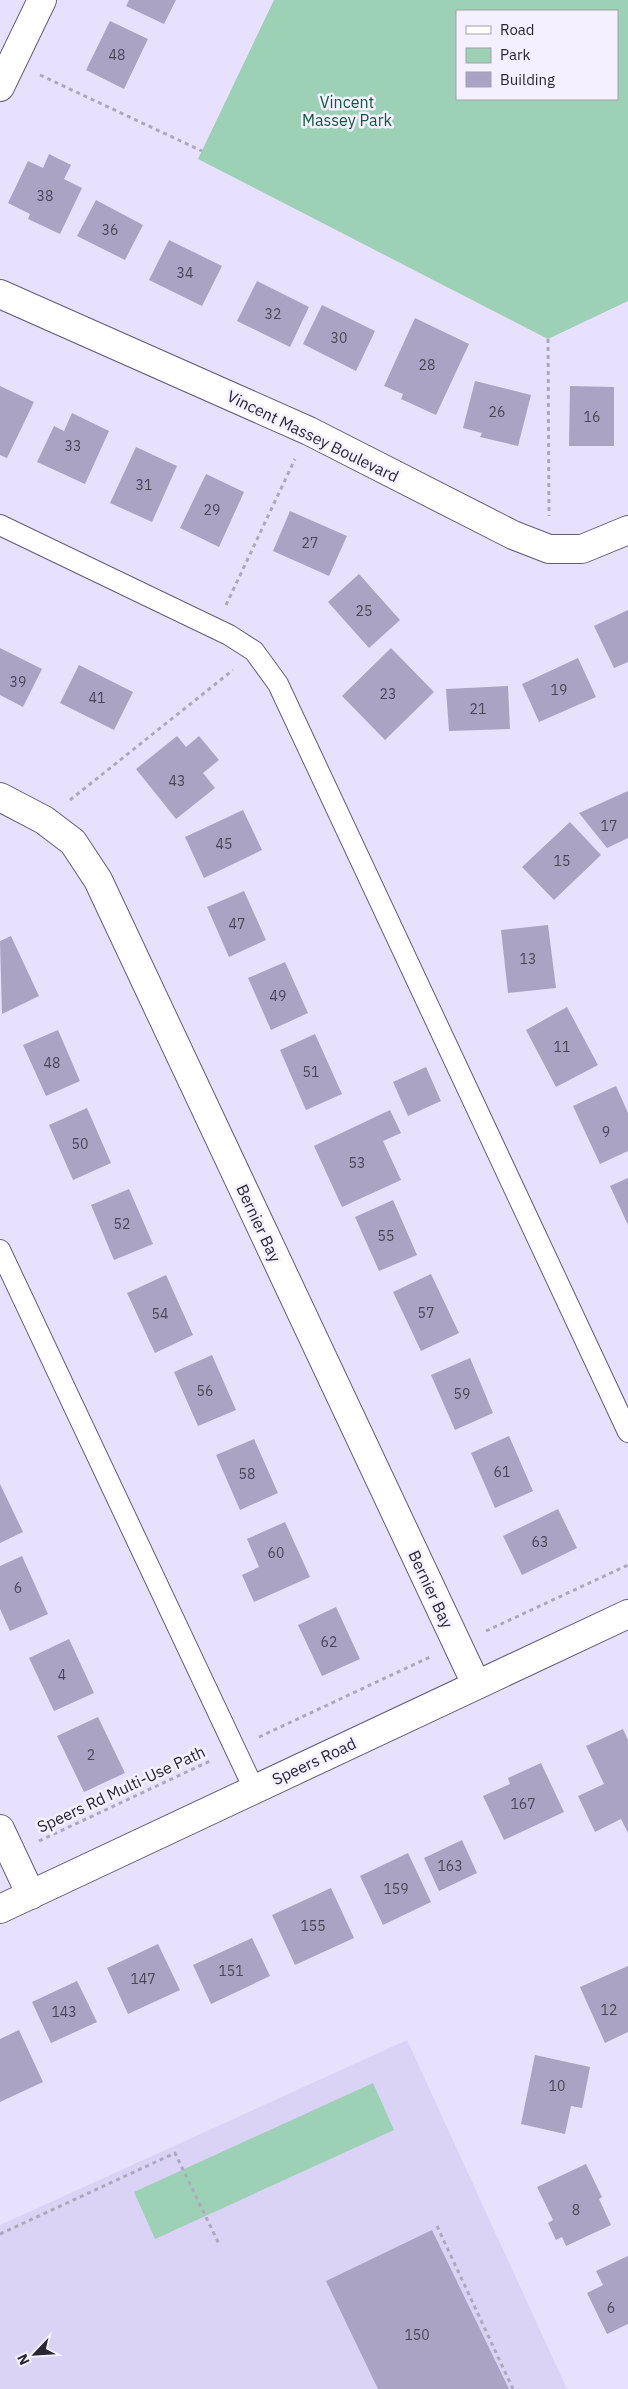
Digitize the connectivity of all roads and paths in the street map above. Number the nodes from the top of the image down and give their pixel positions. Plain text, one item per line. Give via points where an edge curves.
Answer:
1 (42, 0) edge
2 (12, 62) junction
3 (0, 87) edge
4 (202, 151) dead end
5 (0, 294) edge
6 (548, 339) dead end
7 (0, 525) edge
8 (628, 530) edge
9 (549, 549) junction
10 (0, 798) edge
11 (0, 1250) edge
12 (628, 1432) edge
13 (628, 1565) edge
14 (628, 1614) edge
15 (483, 1633) dead end
16 (431, 1657) dead end
17 (476, 1684) junction
18 (255, 1740) dead end
19 (215, 1758) dead end
20 (254, 1789) junction
21 (0, 1829) edge
22 (37, 1842) dead end
23 (30, 1895) junction
24 (0, 1909) edge
25 (438, 2226) dead end
26 (0, 2234) edge
27 (219, 2244) dead end
28 (513, 2389) edge

1 - 2 street
2 - 3 street
2 - 4 path
5 - 9 street, Vincent Massey Boulevard via 309,431 513,535
6 - 9 path
7 - 12 lane via 229,635 254,651 278,684
8 - 9 street, Vincent Massey Boulevard via 582,549
10 - 17 street, Bernier Bay via 44,820 73,842 98,880
11 - 20 lane
13 - 15 path
14 - 17 street, Speers Road
16 - 18 path
17 - 20 street, Speers Road
19 - 22 path, Speers Rd Multi-Use Path
20 - 23 street, Speers Road
21 - 23 street
23 - 24 street, Speers Road
25 - 28 path
26 - 27 path via 175,2153

